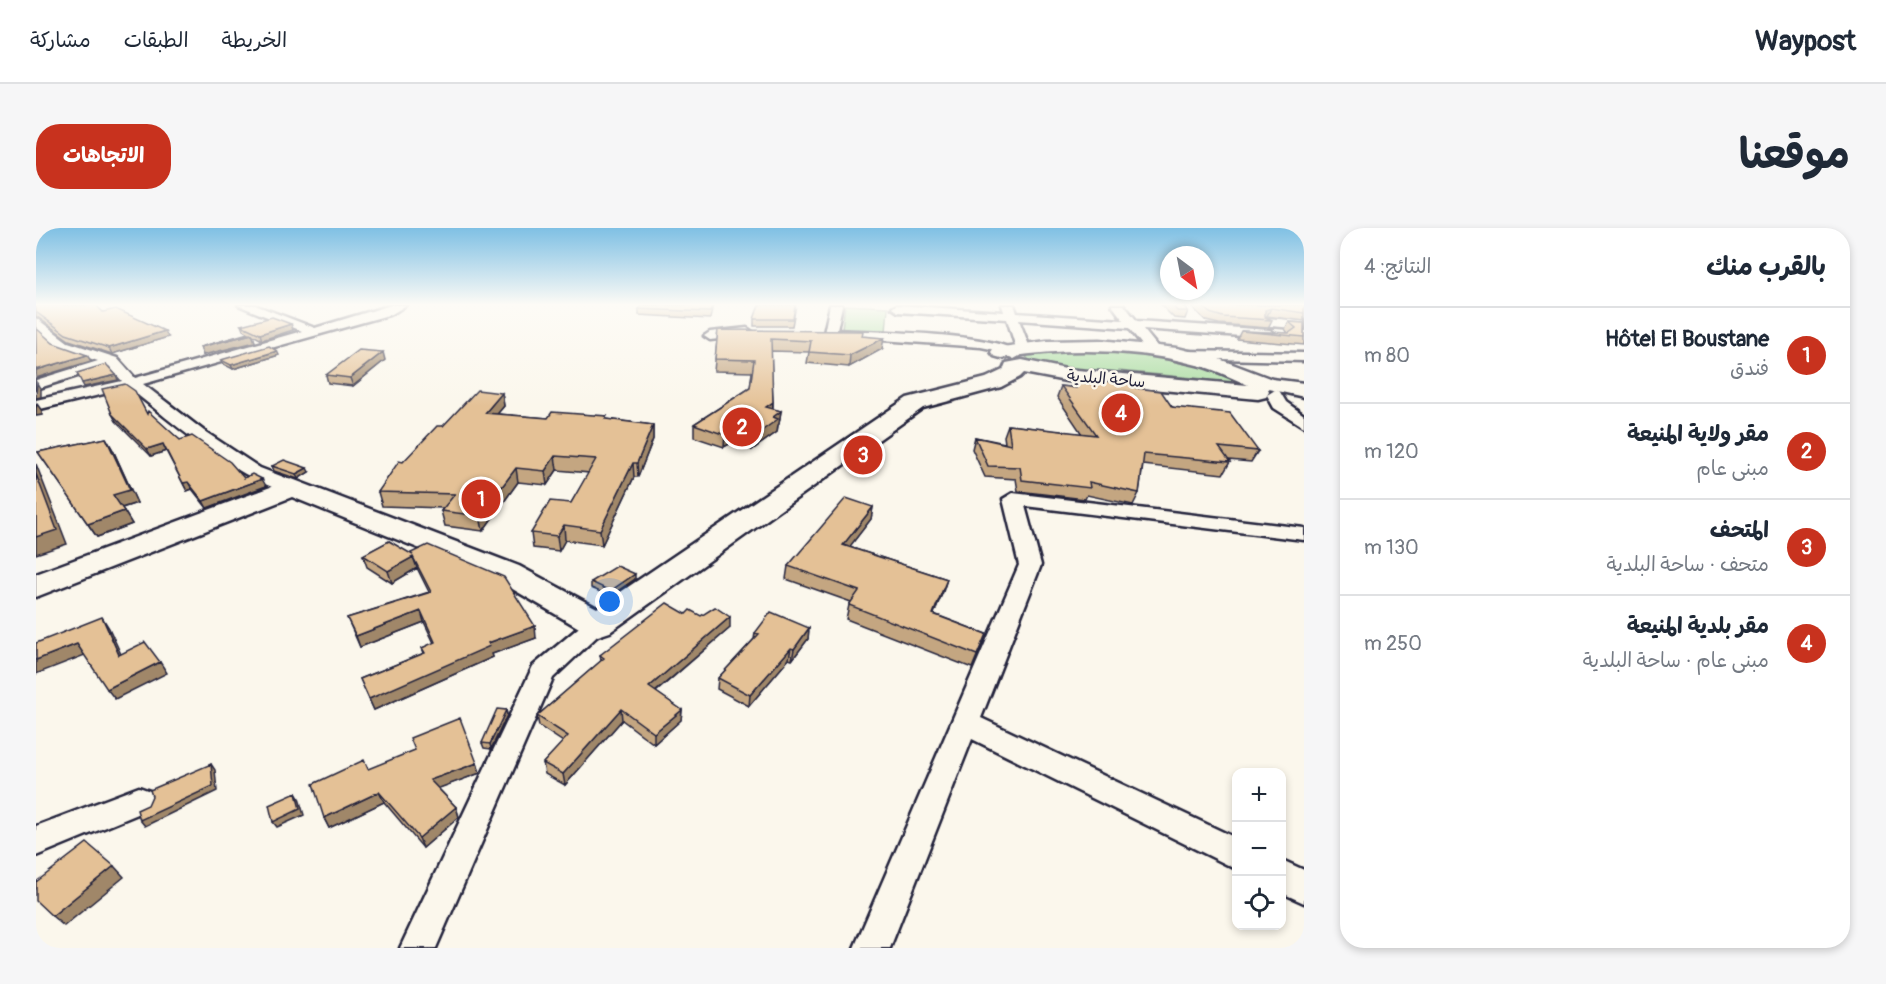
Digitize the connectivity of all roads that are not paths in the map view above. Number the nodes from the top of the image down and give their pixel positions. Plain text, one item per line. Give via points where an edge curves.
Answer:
1 (55, 339) edge
2 (291, 339) edge
3 (1008, 339) edge
4 (1144, 339) edge
5 (1213, 339) edge
6 (1253, 339) edge
7 (924, 340) joint
8 (1296, 346) edge
9 (1154, 351) junction
10 (1228, 354) junction
11 (1183, 355) junction
12 (1007, 357) junction
13 (112, 361) junction
14 (132, 383) junction
15 (36, 385) edge
16 (1272, 390) junction
17 (1304, 390) edge
18 (1304, 397) edge
19 (36, 405) edge
20 (1304, 422) edge
21 (292, 487) junction
22 (1304, 534) edge
23 (36, 586) edge
24 (597, 624) junction
25 (965, 723) junction
26 (139, 800) dead end
27 (36, 841) edge
28 (1232, 852) edge
29 (1286, 878) edge
30 (1304, 886) edge
31 (418, 948) edge
32 (872, 948) edge

1 - 13 street via 63,345
2 - 14 street
3 - 12 street
4 - 9 street
5 - 10 street
6 - 8 street
7 - 12 street
7 - 12 street via 981,343
8 - 10 street
9 - 11 street, ساحة البلدية
9 - 12 street, ساحة البلدية via 1042,346
10 - 11 street
11 - 16 street, ساحة البلدية
12 - 16 street, ساحة البلدية via 1066,375
12 - 24 street via 1013,373 1007,377 915,403
13 - 14 street
13 - 15 street
14 - 19 street
14 - 21 street via 198,435 254,472
16 - 17 street
16 - 18 street
16 - 20 street via 1280,405
21 - 23 street
21 - 24 street via 508,573
22 - 25 street via 1013,499 1030,565
24 - 31 street via 542,673
25 - 28 street
25 - 32 street
26 - 27 street
29 - 30 street

